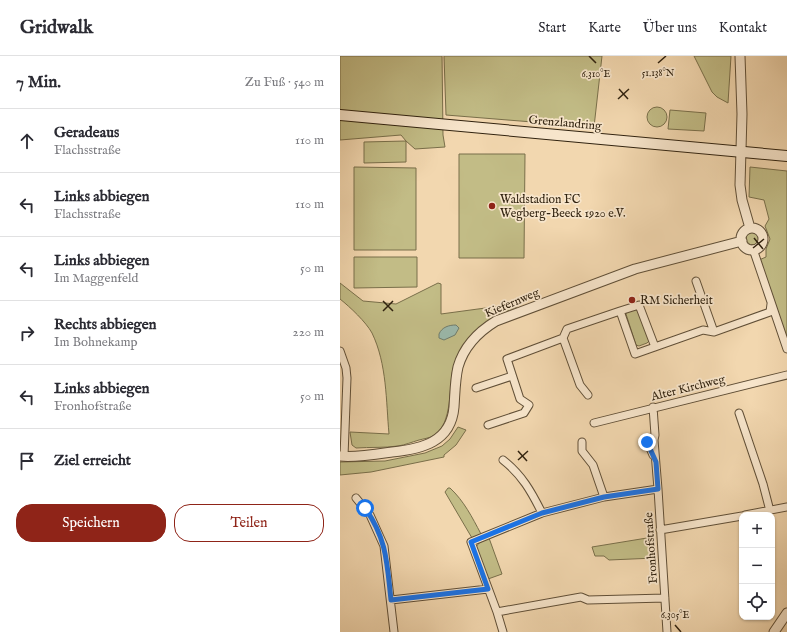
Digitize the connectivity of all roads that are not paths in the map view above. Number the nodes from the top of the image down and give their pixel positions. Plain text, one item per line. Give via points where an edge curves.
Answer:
1 (740, 56) edge
2 (340, 114) edge
3 (741, 152) junction
4 (787, 156) edge
5 (750, 228) junction
6 (742, 241) junction
7 (753, 249) junction
8 (696, 281) dead end
9 (771, 304) junction
10 (620, 311) junction
11 (714, 332) junction
12 (563, 338) junction
13 (655, 347) junction
14 (787, 349) edge
15 (340, 351) edge
16 (787, 375) edge
17 (512, 376) junction
18 (476, 388) dead end
19 (588, 395) dead end
20 (343, 403) edge
21 (653, 407) junction
22 (739, 413) dead end
23 (594, 423) dead end
24 (488, 425) dead end
25 (582, 442) dead end
26 (342, 456) edge
27 (503, 460) dead end
28 (658, 489) junction
29 (604, 497) junction
30 (356, 498) dead end
31 (787, 507) edge
32 (770, 511) junction
33 (764, 512) edge
34 (542, 513) junction
35 (739, 517) edge
36 (660, 530) junction
37 (488, 589) junction
38 (665, 598) junction
39 (391, 600) junction
40 (497, 612) junction
41 (787, 613) edge
42 (394, 632) edge
43 (503, 632) edge
44 (667, 632) edge
45 (774, 632) edge

1 - 3 street
2 - 3 main road, Grenzlandring
3 - 4 main road, Grenzlandring
3 - 5 street via 740,190
5 - 6 street via 744,232
5 - 7 street via 759,230 763,238 762,244
6 - 7 street via 746,247
6 - 26 street, Kiefernweg via 635,269 496,321 481,331 463,354 458,366 453,413 447,429 437,441 402,451
7 - 9 street
8 - 11 street
9 - 11 street via 770,312
9 - 14 street
10 - 12 street via 567,329
10 - 13 street via 639,305
10 - 13 street via 635,354
11 - 13 street via 703,330
12 - 17 street via 507,359
12 - 19 street via 580,385
15 - 20 street via 347,378
16 - 21 street, Alter Kirchweg
17 - 18 street
17 - 24 street via 520,399 529,404 524,413
20 - 26 street
21 - 23 street, Alter Kirchweg
21 - 28 street, Fronhofstraße
22 - 32 street
25 - 29 street via 582,451 593,464
27 - 34 street via 529,488
28 - 29 street
28 - 36 street, Fronhofstraße
29 - 34 street
30 - 39 street via 370,515 384,546
31 - 32 street
32 - 33 street
34 - 37 street via 471,542
35 - 36 street
36 - 38 street, Fronhofstraße
37 - 39 street
37 - 40 street
38 - 40 street via 588,600 581,597
38 - 44 street, Fronhofstraße
39 - 42 street
40 - 43 street
41 - 45 street

